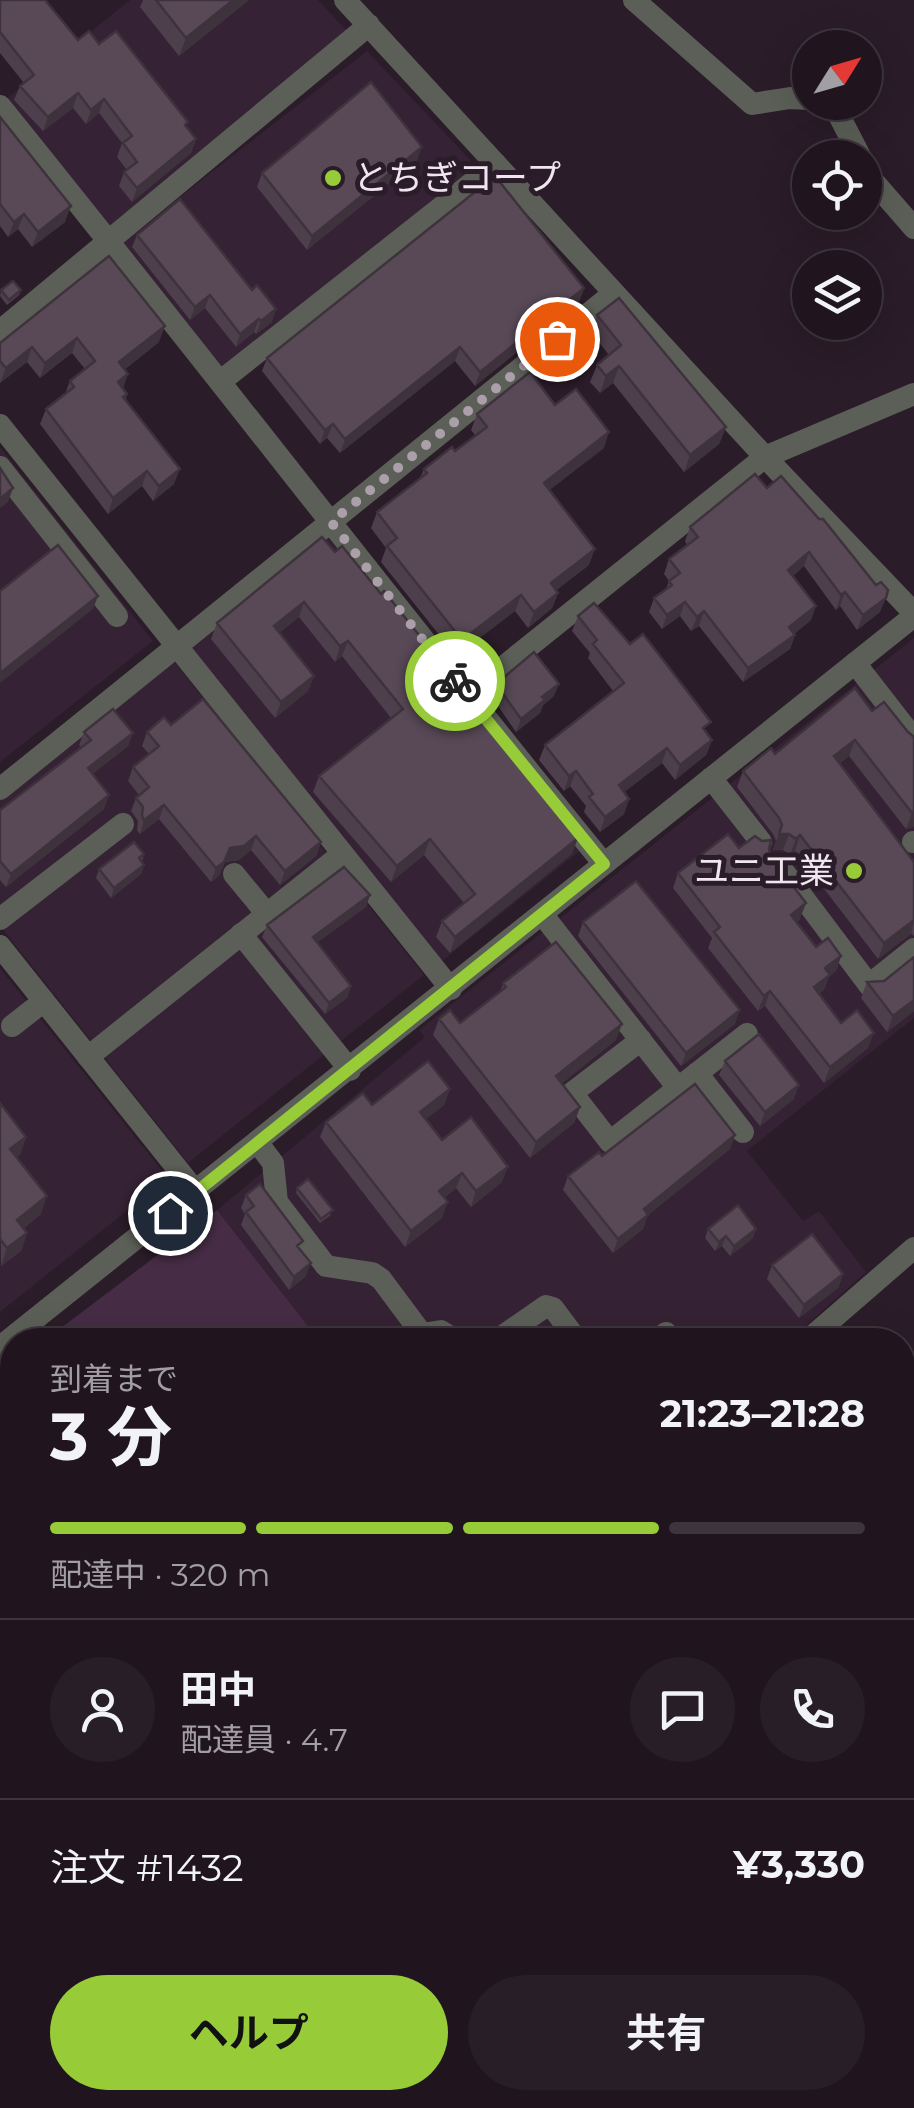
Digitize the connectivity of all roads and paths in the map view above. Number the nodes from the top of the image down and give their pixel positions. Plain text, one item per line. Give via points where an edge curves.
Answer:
1 (345, 0) edge
2 (634, 0) edge
3 (369, 25) junction
4 (792, 98) edge
5 (0, 106) edge
6 (496, 164) junction
7 (882, 191) edge
8 (914, 228) edge
9 (110, 242) junction
10 (614, 293) junction
11 (0, 332) edge
12 (221, 381) junction
13 (914, 394) edge
14 (0, 425) edge
15 (765, 457) junction
16 (0, 467) edge
17 (331, 522) junction
18 (914, 614) edge
19 (117, 616) dead end
20 (176, 647) junction
21 (855, 663) junction
22 (467, 696) junction
23 (914, 738) edge
24 (711, 778) junction
25 (0, 789) edge
26 (122, 824) dead end
27 (761, 842) edge
28 (342, 854) junction
29 (604, 864) junction
30 (778, 864) edge
31 (234, 874) dead end
32 (267, 914) junction
33 (542, 914) junction
34 (0, 918) edge
35 (242, 934) junction
36 (0, 946) edge
37 (914, 950) edge
38 (451, 989) junction
39 (44, 1001) junction
40 (12, 1026) dead end
41 (747, 1034) dead end
42 (640, 1040) junction
43 (88, 1057) junction
44 (350, 1070) junction
45 (697, 1073) junction
46 (678, 1088) junction
47 (743, 1132) dead end
48 (258, 1143) junction
49 (196, 1192) junction
50 (914, 1248) edge
51 (25, 1328) edge
52 (412, 1328) edge
53 (514, 1328) edge
54 (569, 1328) edge
55 (822, 1328) edge

1 - 3 street
2 - 4 street via 752,104
3 - 6 street
3 - 9 street
5 - 9 street
6 - 10 street
6 - 12 street
7 - 8 street
9 - 11 street
9 - 12 street
10 - 15 street
10 - 17 street
12 - 17 street
13 - 15 street
14 - 20 street
15 - 18 street
15 - 22 street
16 - 19 street
17 - 20 street
17 - 22 street
18 - 21 street
20 - 25 street
20 - 28 street
21 - 23 street
21 - 24 street
22 - 29 street
24 - 27 street
24 - 29 street
26 - 34 street
28 - 32 street
28 - 38 street
29 - 33 street
30 - 37 street via 869,985
31 - 32 street
32 - 35 street
33 - 38 street
33 - 42 street
35 - 43 street
35 - 44 street
36 - 39 street
38 - 44 street
39 - 40 street
39 - 43 street
41 - 45 street
42 - 46 street
42 - 46 street via 572,1093 610,1142
43 - 49 street
44 - 48 street
45 - 46 street
45 - 47 street
48 - 49 street
48 - 52 street via 273,1163 277,1202 326,1266 372,1273
49 - 51 street
50 - 55 street
53 - 54 street via 546,1306

